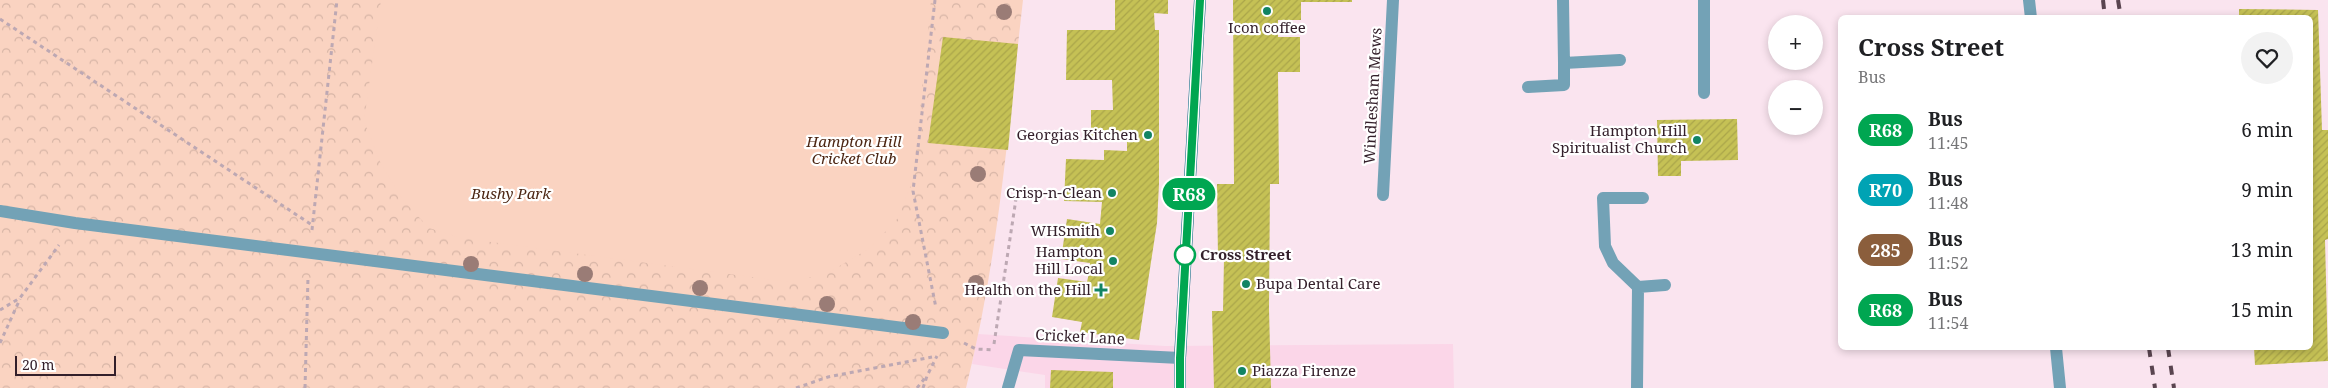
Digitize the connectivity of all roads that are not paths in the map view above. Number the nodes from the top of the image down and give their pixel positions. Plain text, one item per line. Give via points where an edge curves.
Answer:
1 (1200, 0) edge
2 (1393, 0) edge
3 (1563, 0) edge
4 (1704, 0) edge
5 (2029, 0) edge
6 (2031, 15) edge
7 (1620, 60) dead end
8 (1564, 62) junction
9 (1528, 87) dead end
10 (1704, 93) dead end
11 (1383, 195) dead end
12 (1643, 198) dead end
13 (0, 211) edge
14 (1665, 285) dead end
15 (1638, 287) junction
16 (943, 333) road end
17 (2056, 350) edge
18 (1180, 358) junction
19 (1008, 388) edge
20 (1180, 388) edge
21 (1637, 388) edge
22 (2060, 388) edge

1 - 18 main road
2 - 11 street, Windlesham Mews
3 - 8 street
4 - 10 street
5 - 6 street
7 - 8 street
8 - 9 street via 1564,85
12 - 15 street via 1603,198 1605,246 1613,263
13 - 16 street
14 - 15 street
15 - 21 street
17 - 22 street
18 - 19 street, Cricket Lane via 1019,350
18 - 20 main road

